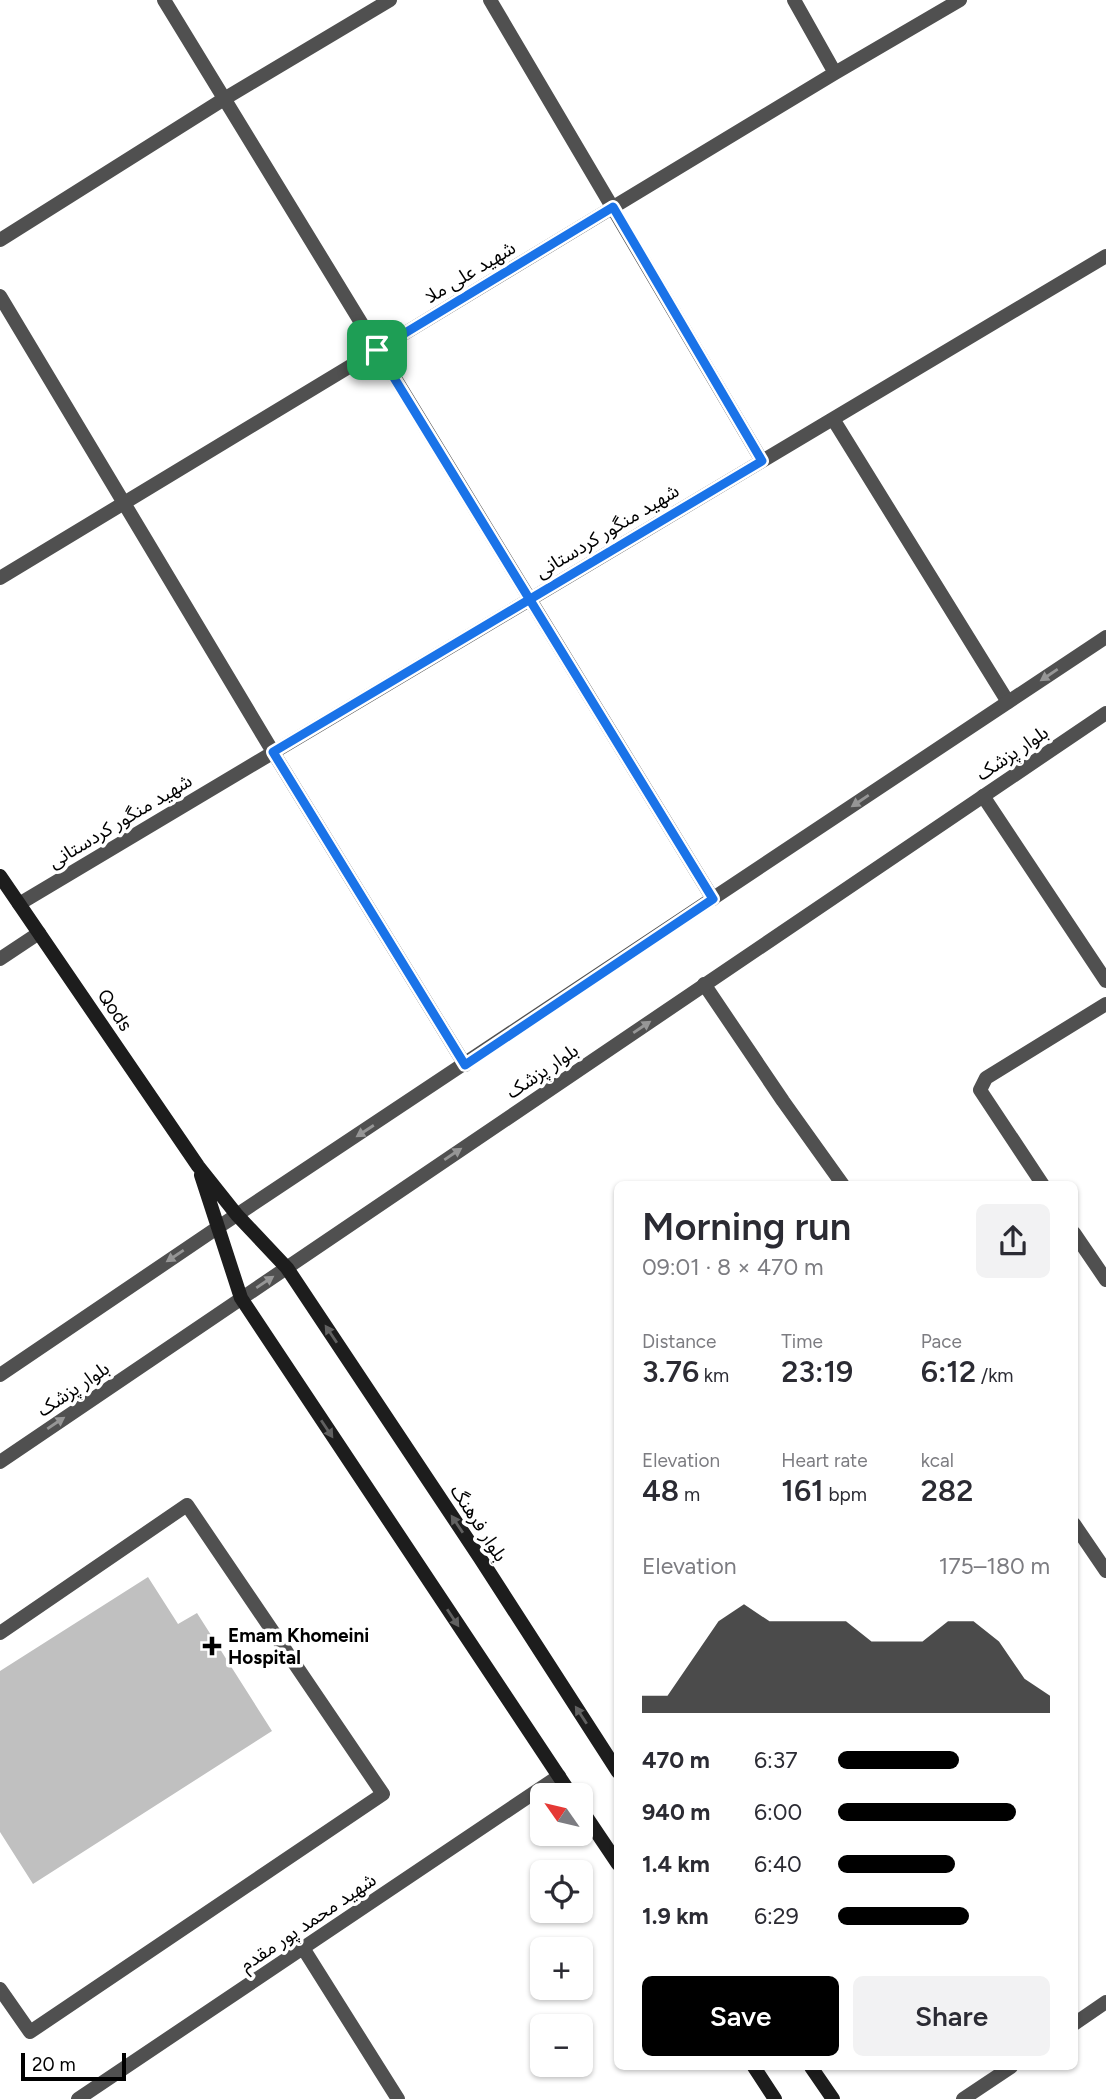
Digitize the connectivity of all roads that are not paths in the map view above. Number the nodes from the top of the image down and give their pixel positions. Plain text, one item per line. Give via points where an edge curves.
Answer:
1 (164, 0) edge
2 (390, 0) edge
3 (490, 0) edge
4 (794, 0) edge
5 (960, 0) edge
6 (835, 73) junction
7 (225, 99) junction
8 (613, 207) junction
9 (0, 240) edge
10 (1106, 256) edge
11 (0, 296) edge
12 (377, 350) junction
13 (833, 419) junction
14 (762, 461) junction
15 (124, 503) junction
16 (0, 578) edge
17 (530, 600) junction
18 (1106, 637) edge
19 (1008, 702) junction
20 (1106, 712) edge
21 (273, 752) junction
22 (983, 796) junction
23 (0, 876) edge
24 (713, 899) junction
25 (19, 904) junction
26 (39, 933) junction
27 (0, 959) edge
28 (1106, 981) edge
29 (704, 984) junction
30 (1106, 1004) edge
31 (465, 1065) junction
32 (198, 1166) junction
33 (840, 1181) edge
34 (1039, 1181) edge
35 (237, 1215) junction
36 (217, 1228) junction
37 (1078, 1239) edge
38 (287, 1268) junction
39 (1106, 1280) edge
40 (241, 1298) junction
41 (0, 1376) edge
42 (0, 1462) edge
43 (1078, 1530) edge
44 (1106, 1571) edge
45 (0, 1633) edge
46 (614, 1766) edge
47 (559, 1776) junction
48 (564, 1783) edge
49 (593, 1827) edge
50 (614, 1858) edge
51 (303, 1948) junction
52 (0, 1989) edge
53 (1106, 2002) edge
54 (1078, 2021) edge
55 (756, 2070) edge
56 (813, 2070) edge
57 (1006, 2070) edge
58 (78, 2099) edge
59 (398, 2099) edge
60 (775, 2099) edge
61 (833, 2099) edge
62 (963, 2099) edge

1 - 7 street
2 - 7 street
3 - 8 street
4 - 6 street
5 - 6 street, شهید علی ملا
6 - 8 street, شهید علی ملا
7 - 9 street
7 - 12 street
8 - 12 street, شهید علی ملا
8 - 14 street
10 - 13 street, شهید منگور کردستانی
11 - 15 street
12 - 15 street, شهید علی ملا
12 - 17 street
13 - 14 street, شهید منگور کردستانی
13 - 19 street
14 - 17 street, شهید منگور کردستانی
15 - 16 street, شهید علی ملا
15 - 21 street
17 - 21 street, شهید منگور کردستانی
17 - 24 street
18 -> 19 street
19 -> 24 street
20 - 22 street, بلوار پزشک
21 - 25 street, شهید منگور کردستانی
21 - 31 street
22 - 28 street
22 - 29 street, بلوار پزشک
23 - 25 main road, Qods
24 - 31 street
25 - 26 main road, Qods
26 - 27 street
26 - 32 main road, Qods
29 - 33 street
38 -> 29 street, بلوار پزشک
30 - 34 street via 986,1078 980,1090
31 -> 35 street
32 - 35 main road, بلوار فرهنگ
32 - 36 main road
35 - 36 street
35 - 38 main road, بلوار فرهنگ
36 - 40 main road
36 -> 41 street
37 - 39 street
40 -> 38 street, بلوار پزشک
46 -> 38 main road, بلوار فرهنگ
42 -> 40 street, بلوار پزشک
40 -> 47 main road
43 - 44 street
45 - 52 street via 187,1505 383,1794 30,2032
47 - 48 main road
47 - 51 street, شهید محمد پور مقدم
49 - 50 main road
51 - 58 street, شهید محمد پور مقدم
51 - 59 street
53 - 54 street
55 - 60 main road
56 - 61 main road
57 - 62 street

